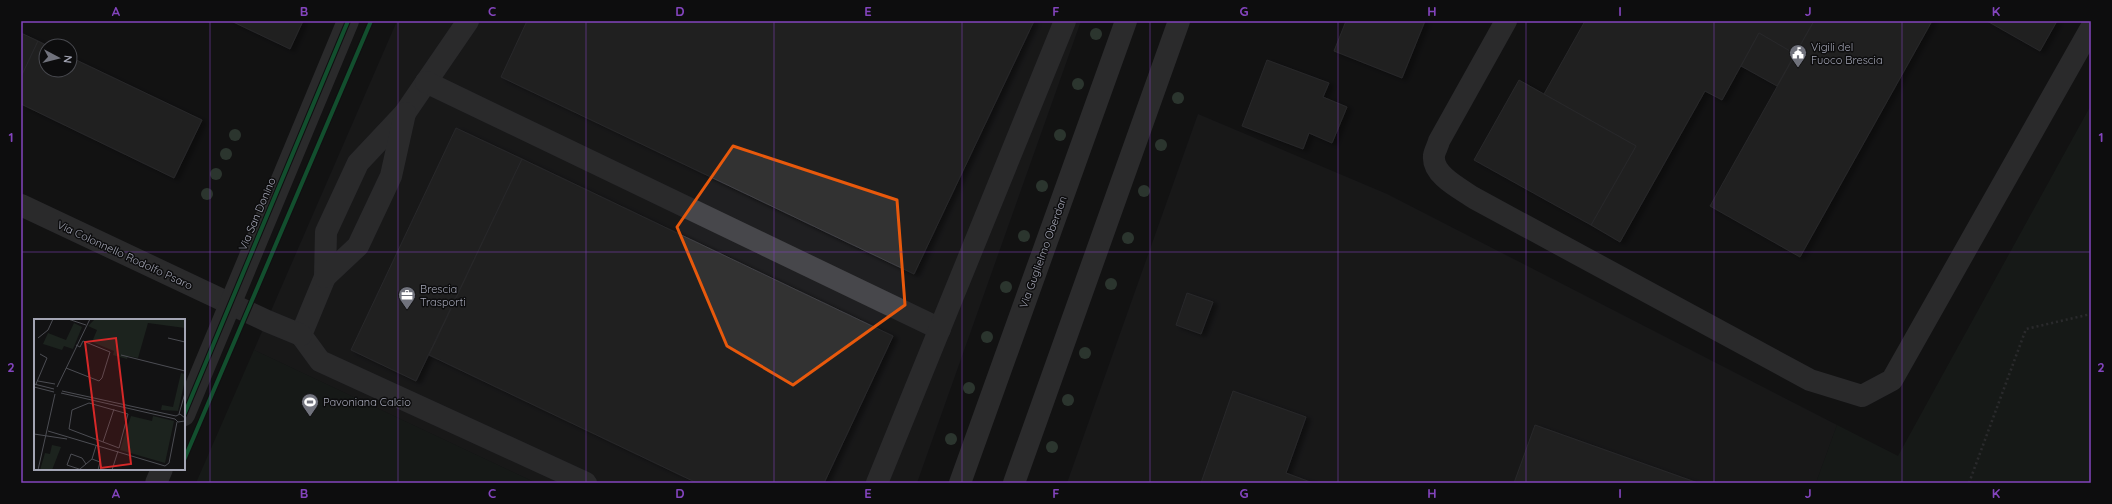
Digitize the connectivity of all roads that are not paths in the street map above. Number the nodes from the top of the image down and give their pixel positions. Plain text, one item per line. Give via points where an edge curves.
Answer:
1 (348, 21) edge
2 (468, 21) edge
3 (1065, 21) edge
4 (1126, 21) edge
5 (1179, 21) edge
6 (1506, 21) edge
7 (2091, 28) edge
8 (426, 82) junction
9 (406, 113) junction
10 (21, 206) edge
11 (325, 277) junction
12 (230, 304) junction
13 (940, 329) junction
14 (301, 335) junction
15 (185, 413) edge
16 (162, 470) edge
17 (156, 483) edge
18 (586, 483) edge
19 (877, 483) edge
20 (960, 483) edge
21 (1014, 483) edge

1 - 12 street, Via San Donino
2 - 8 street
3 - 13 street
4 - 20 main road, Via Guglielmo Oberdan
5 - 21 main road
6 - 7 street via 1439,141 1434,156 1436,168 1474,198 1810,380 1862,396 1892,380
8 - 9 street
8 - 13 street
9 - 11 street via 392,176 358,246
9 - 11 street via 358,163 326,232
10 - 12 street, Via Colonnello Rodolfo Psaro
11 - 14 street
12 - 14 street, Via Colonnello Rodolfo Psaro
12 - 15 street, Via San Donino
13 - 19 street
14 - 18 street via 320,361
16 - 17 street

